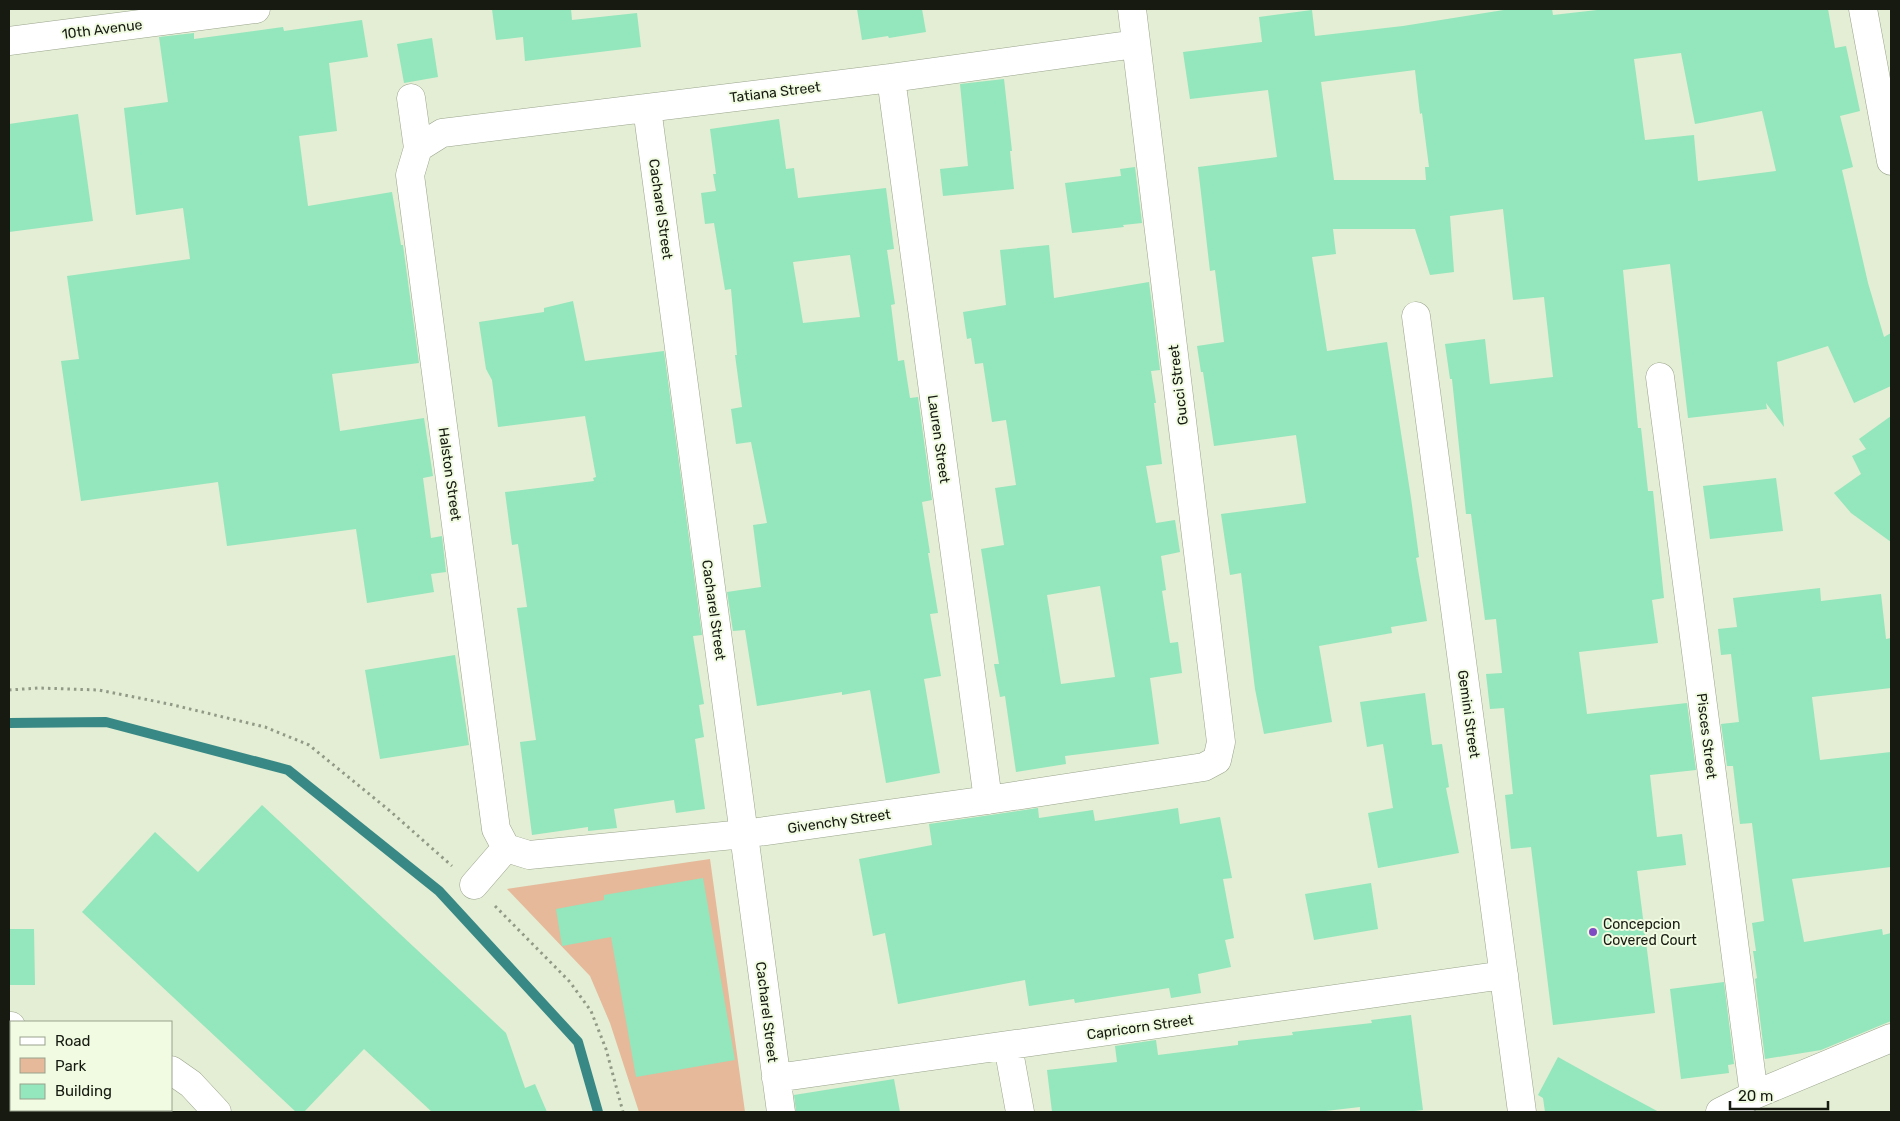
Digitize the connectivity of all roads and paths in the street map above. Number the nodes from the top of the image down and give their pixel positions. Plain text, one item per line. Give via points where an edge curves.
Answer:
1 (256, 9) edge
2 (1132, 9) edge
3 (1863, 9) edge
4 (9, 41) edge
5 (1136, 44) junction
6 (891, 78) junction
7 (411, 98) dead end
8 (648, 108) junction
9 (418, 148) junction
10 (1891, 161) edge
11 (1416, 316) dead end
12 (1660, 377) dead end
13 (9, 690) edge
14 (1217, 760) joint
15 (988, 800) junction
16 (744, 834) junction
17 (506, 848) junction
18 (474, 885) junction
19 (1504, 975) junction
20 (1891, 1038) edge
21 (1008, 1046) junction
22 (172, 1071) edge
23 (776, 1078) junction
24 (1754, 1095) junction
25 (217, 1112) edge
26 (623, 1112) edge
27 (781, 1112) edge
28 (1020, 1112) edge
29 (1522, 1112) edge
30 (1720, 1112) edge

1 - 4 street, 10th Avenue
2 - 5 street, Gucci Street
3 - 10 street
5 - 6 street, Tatiana Street
5 - 14 street, Gucci Street via 1221,742
6 - 8 street, Tatiana Street
6 - 15 street, Lauren Street
7 - 9 street, Halston Street
8 - 9 street, Tatiana Street via 442,132
8 - 16 street, Cacharel Street
9 - 17 street, Halston Street via 410,176 496,829
11 - 19 street, Gemini Street
12 - 24 street, Pisces Street
13 - 18 path via 99,690 265,727 309,745
14 - 15 street, Givenchy Street via 1204,767
15 - 16 street, Givenchy Street
16 - 17 street, Givenchy Street via 528,855
16 - 23 street, Cacharel Street
17 - 18 street
18 - 26 path via 570,982 592,1011
19 - 21 street, Capricorn Street
19 - 29 street, Gemini Street
20 - 24 street
21 - 23 street, Capricorn Street
21 - 28 street
22 - 25 street via 191,1084
23 - 27 street, Cacharel Street
24 - 30 street

